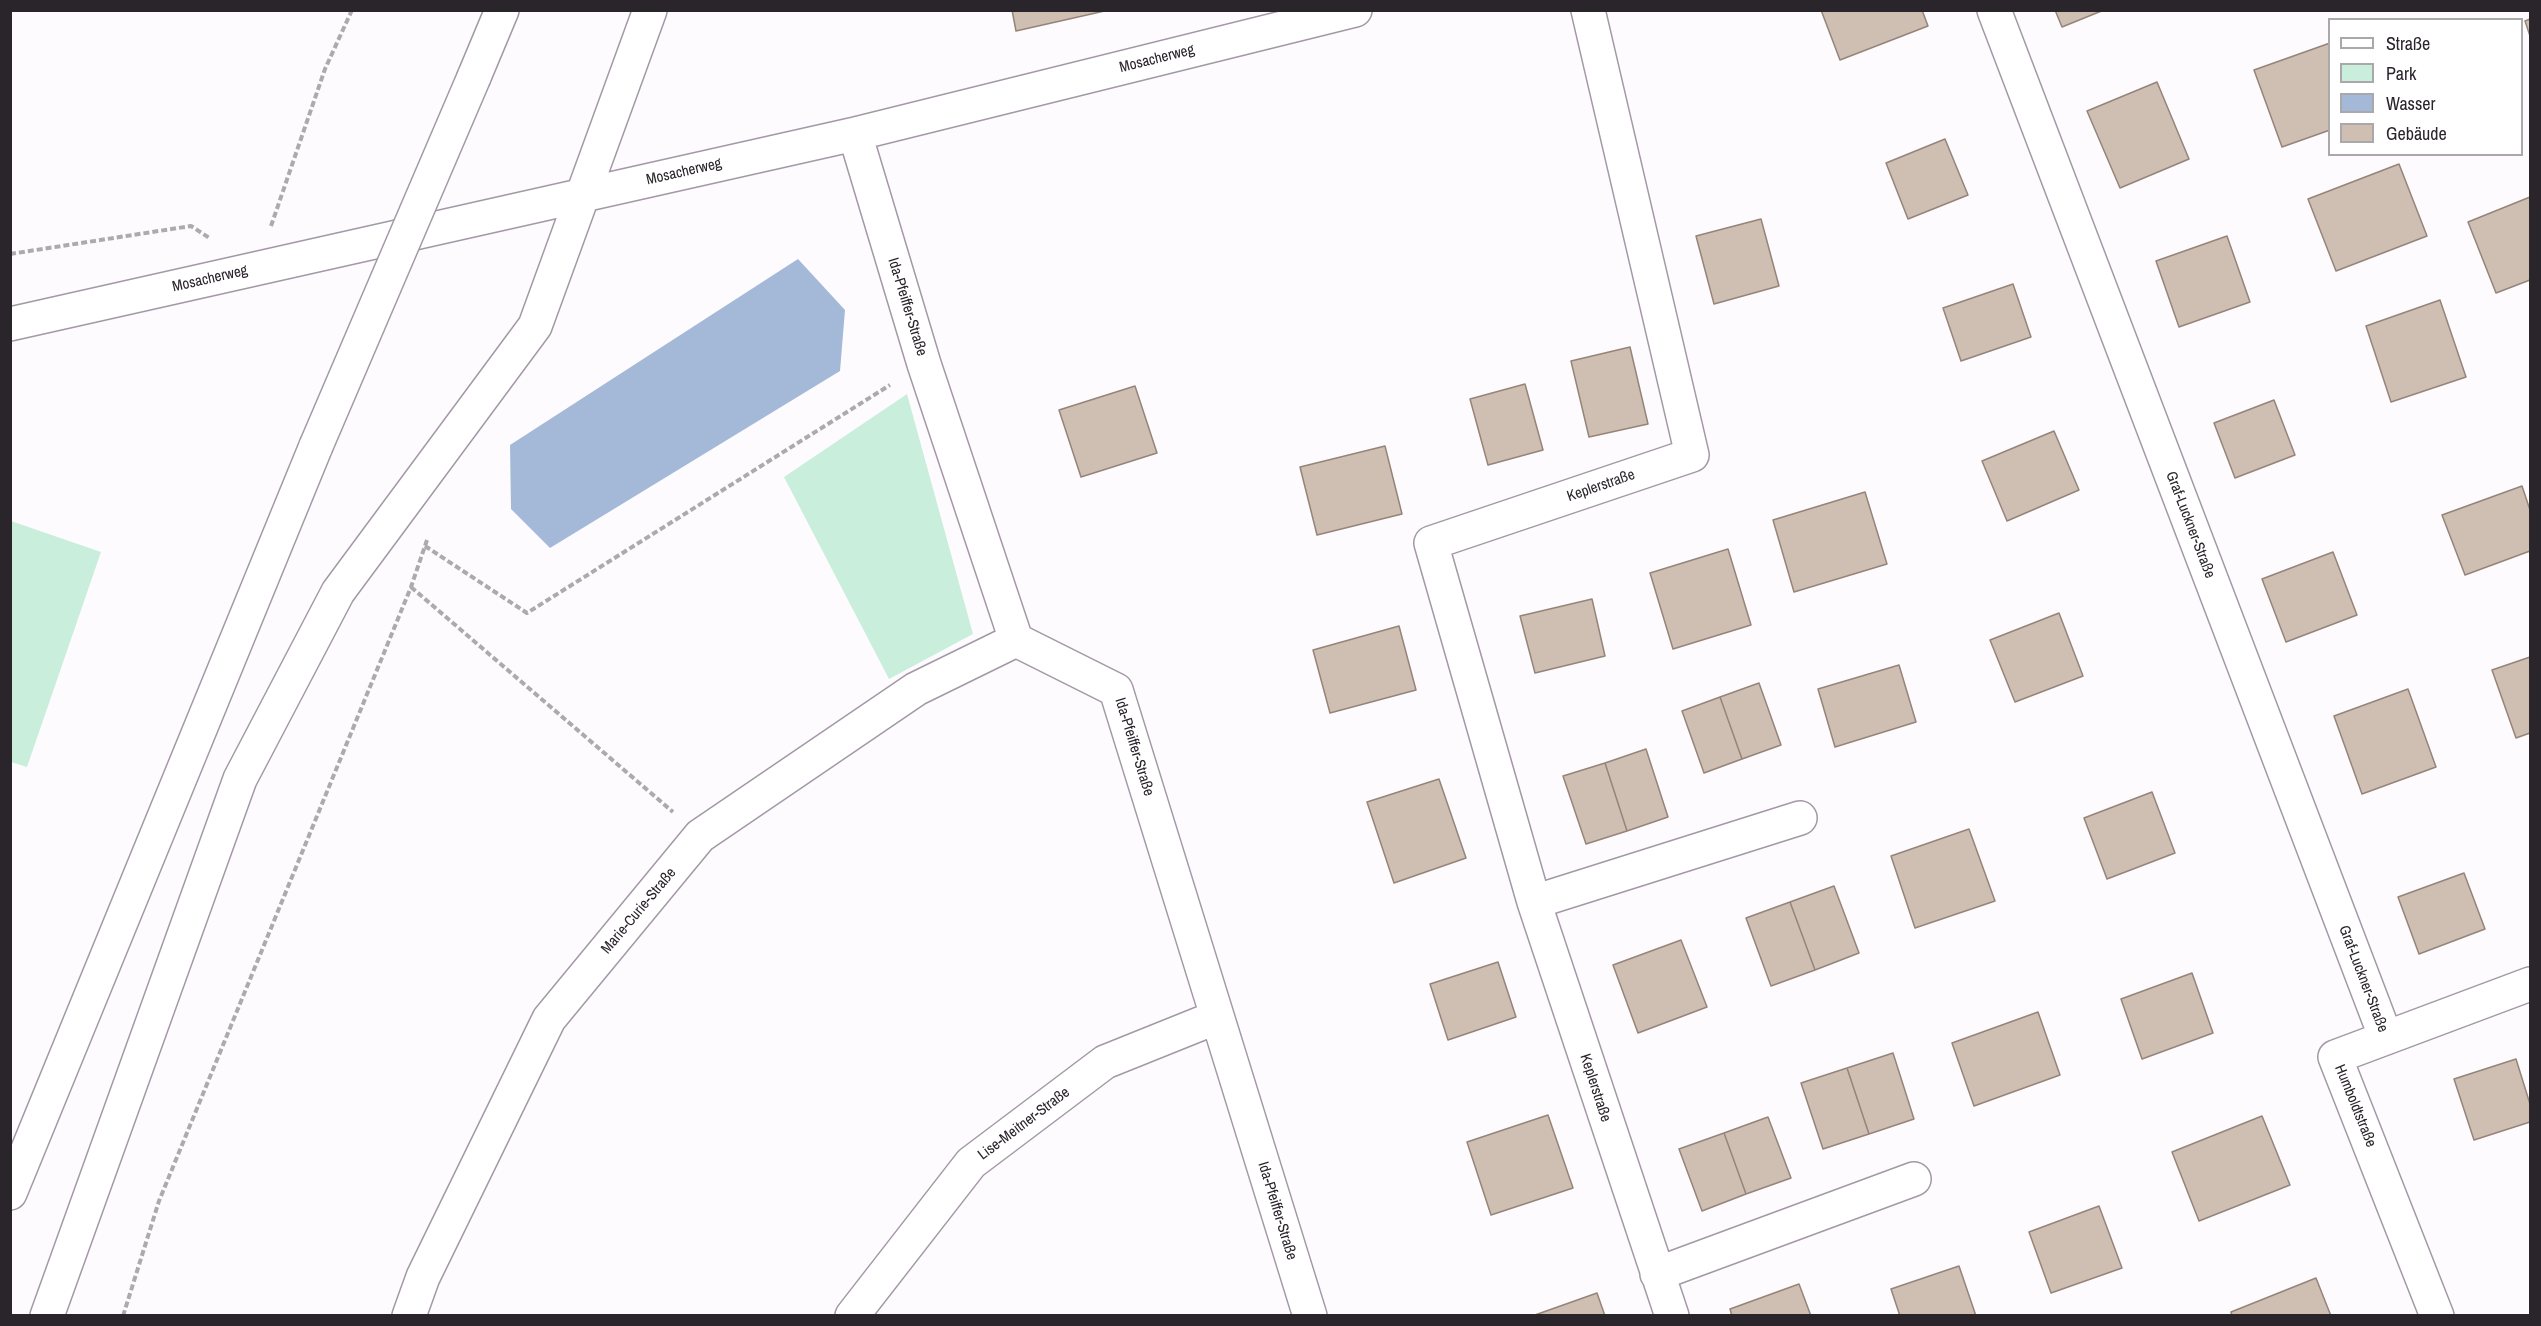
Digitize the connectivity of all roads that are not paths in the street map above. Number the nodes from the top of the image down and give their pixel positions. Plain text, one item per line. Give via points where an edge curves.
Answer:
1 (502, 10) edge
2 (650, 10) edge
3 (1355, 10) edge
4 (1588, 10) edge
5 (1994, 10) edge
6 (855, 134) junction
7 (584, 195) junction
8 (10, 324) edge
9 (1016, 640) junction
10 (1800, 818) dead end
11 (1534, 902) junction
12 (2530, 984) edge
13 (1217, 1017) junction
14 (2386, 1038) junction
15 (1914, 1179) dead end
16 (10, 1193) edge
17 (1657, 1274) junction
18 (47, 1316) edge
19 (409, 1316) edge
20 (852, 1316) edge
21 (1310, 1316) edge
22 (1672, 1316) edge
23 (2437, 1316) edge

1 - 16 street, bridge via 316,446
2 - 7 street
3 - 6 street, Mosacherweg
4 - 11 street, Keplerstraße via 1692,455 1431,543
5 - 14 street, Graf-Luckner-Straße
6 - 7 street, Mosacherweg
6 - 9 street, Ida-Pfeiffer-Straße via 924,364
7 - 8 street, Mosacherweg
7 - 18 street via 536,326 338,592 240,779
9 - 13 street, Ida-Pfeiffer-Straße via 1116,690
9 - 19 street, Marie-Curie-Straße via 916,689 700,836 549,1019 423,1277
10 - 11 street
11 - 17 street, Keplerstraße
12 - 14 street, Humboldtstraße
13 - 20 street, Lise-Meitner-Straße via 1105,1062 971,1164
13 - 21 street, Ida-Pfeiffer-Straße
14 - 23 street, Humboldtstraße via 2335,1057
15 - 17 street
17 - 22 street, Keplerstraße

